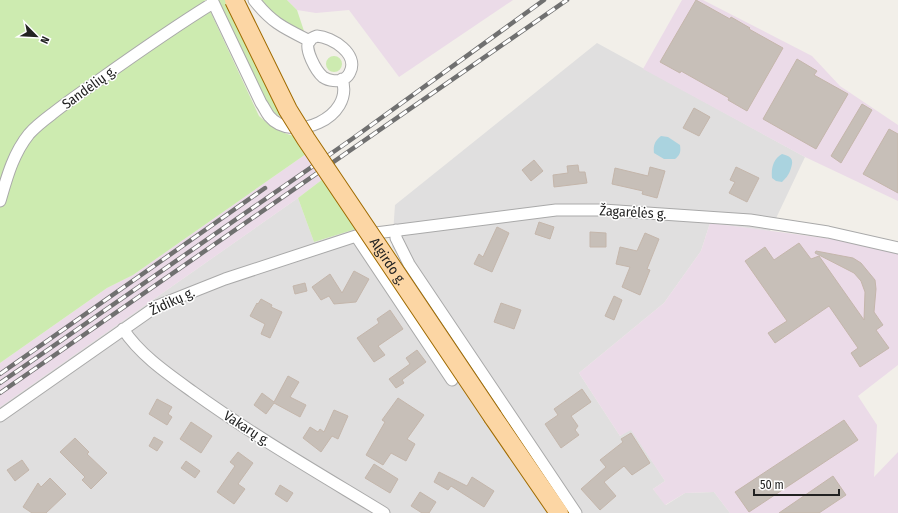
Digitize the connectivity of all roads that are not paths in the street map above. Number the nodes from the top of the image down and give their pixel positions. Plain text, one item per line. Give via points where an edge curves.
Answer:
1 (234, 0) edge
2 (254, 0) edge
3 (212, 2) edge
4 (310, 41) junction
5 (342, 80) junction
6 (0, 201) edge
7 (396, 230) junction
8 (368, 234) joint
9 (356, 236) junction
10 (898, 248) edge
11 (123, 329) junction
12 (452, 380) dead end
13 (0, 416) edge
14 (384, 513) edge
15 (558, 513) edge
16 (576, 513) edge

1 - 15 main road, Algirdo g., bridge via 288,110 306,139
2 - 4 street via 272,20
3 - 5 street via 269,117 291,127 306,127 322,122 334,112 344,96
3 - 6 street, Sandėlių g. via 39,124 14,159
4 - 5 street via 310,56 323,77 329,80
4 - 5 street via 317,36 327,38 348,54 352,60 352,69
7 - 8 street, Žagarėlės g.
7 - 10 street, Žagarėlės g. via 556,210 603,210 750,220 828,232
7 - 16 street via 396,238 409,264
8 - 9 street, Židikų g.
9 - 11 street, Židikų g. via 225,279 164,303
9 - 12 street
11 - 13 street, Židikų g.
11 - 14 street, Vakarų g. via 142,351 205,401

